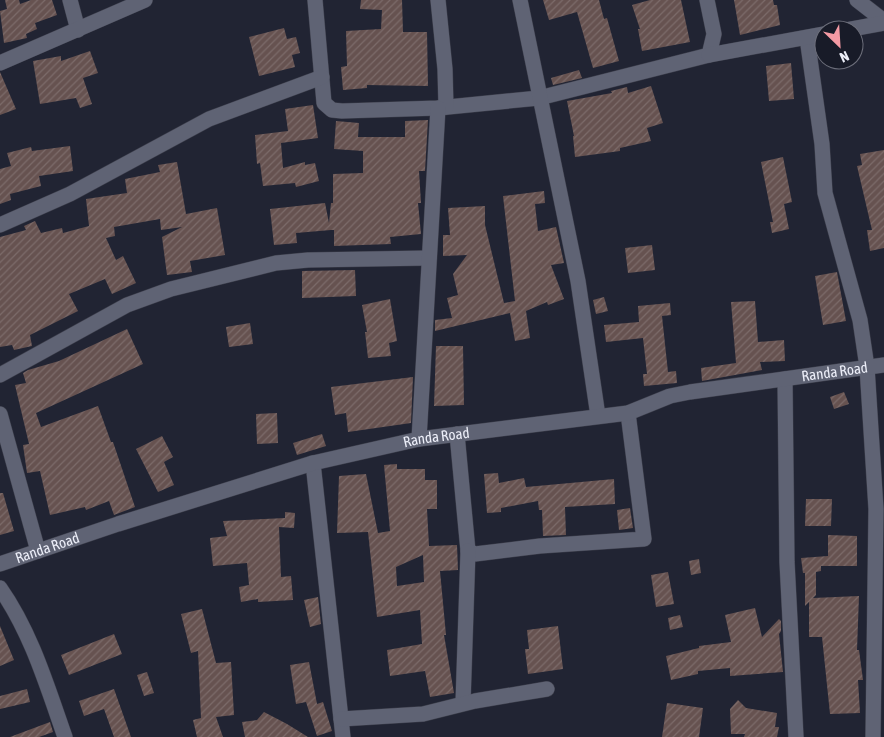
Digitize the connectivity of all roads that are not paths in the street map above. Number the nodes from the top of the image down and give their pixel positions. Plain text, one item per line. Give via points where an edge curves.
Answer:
1 (70, 0) edge
2 (145, 0) edge
3 (315, 0) edge
4 (438, 0) edge
5 (520, 0) edge
6 (707, 0) edge
7 (857, 0) edge
8 (118, 5) edge
9 (884, 22) edge
10 (864, 26) edge
11 (78, 30) junction
12 (814, 36) edge
13 (807, 38) junction
14 (709, 55) junction
15 (0, 63) edge
16 (322, 77) junction
17 (539, 98) junction
18 (442, 108) junction
19 (0, 225) edge
20 (429, 258) junction
21 (884, 365) edge
22 (867, 367) junction
23 (0, 375) edge
24 (784, 379) junction
25 (628, 413) junction
26 (0, 414) edge
27 (598, 416) junction
28 (457, 434) junction
29 (419, 439) junction
30 (313, 463) junction
31 (38, 551) junction
32 (468, 551) junction
33 (0, 564) edge
34 (0, 588) edge
35 (547, 690) dead end
36 (463, 703) junction
37 (341, 719) junction
38 (65, 737) edge
39 (343, 737) edge
40 (796, 737) edge
41 (874, 737) edge

1 - 11 street
2 - 8 street
3 - 16 street
4 - 18 street via 445,69
5 - 17 street
6 - 14 street via 714,34
7 - 9 street
8 - 11 street
9 - 10 street
11 - 15 street
12 - 13 street
13 - 14 street
13 - 22 street via 822,144 825,193 860,320
14 - 17 street
16 - 18 street via 324,103 332,110
16 - 19 street via 209,119 70,194
17 - 18 street
17 - 27 street via 578,281
18 - 20 street
20 - 23 street via 276,263 171,288 127,305
20 - 29 street
21 - 22 street, Randa Road
22 - 24 street, Randa Road
22 - 41 street via 876,509
24 - 25 street, Randa Road via 670,396
24 - 40 street via 787,562
25 - 27 street, Randa Road
25 - 32 street via 644,539 475,554
26 - 31 street
27 - 28 street, Randa Road
28 - 29 street, Randa Road
28 - 32 street
29 - 30 street, Randa Road
30 - 31 street, Randa Road
30 - 37 street
31 - 33 street, Randa Road
32 - 36 street
34 - 38 street via 41,668
35 - 36 street
36 - 37 street via 407,716
37 - 39 street

